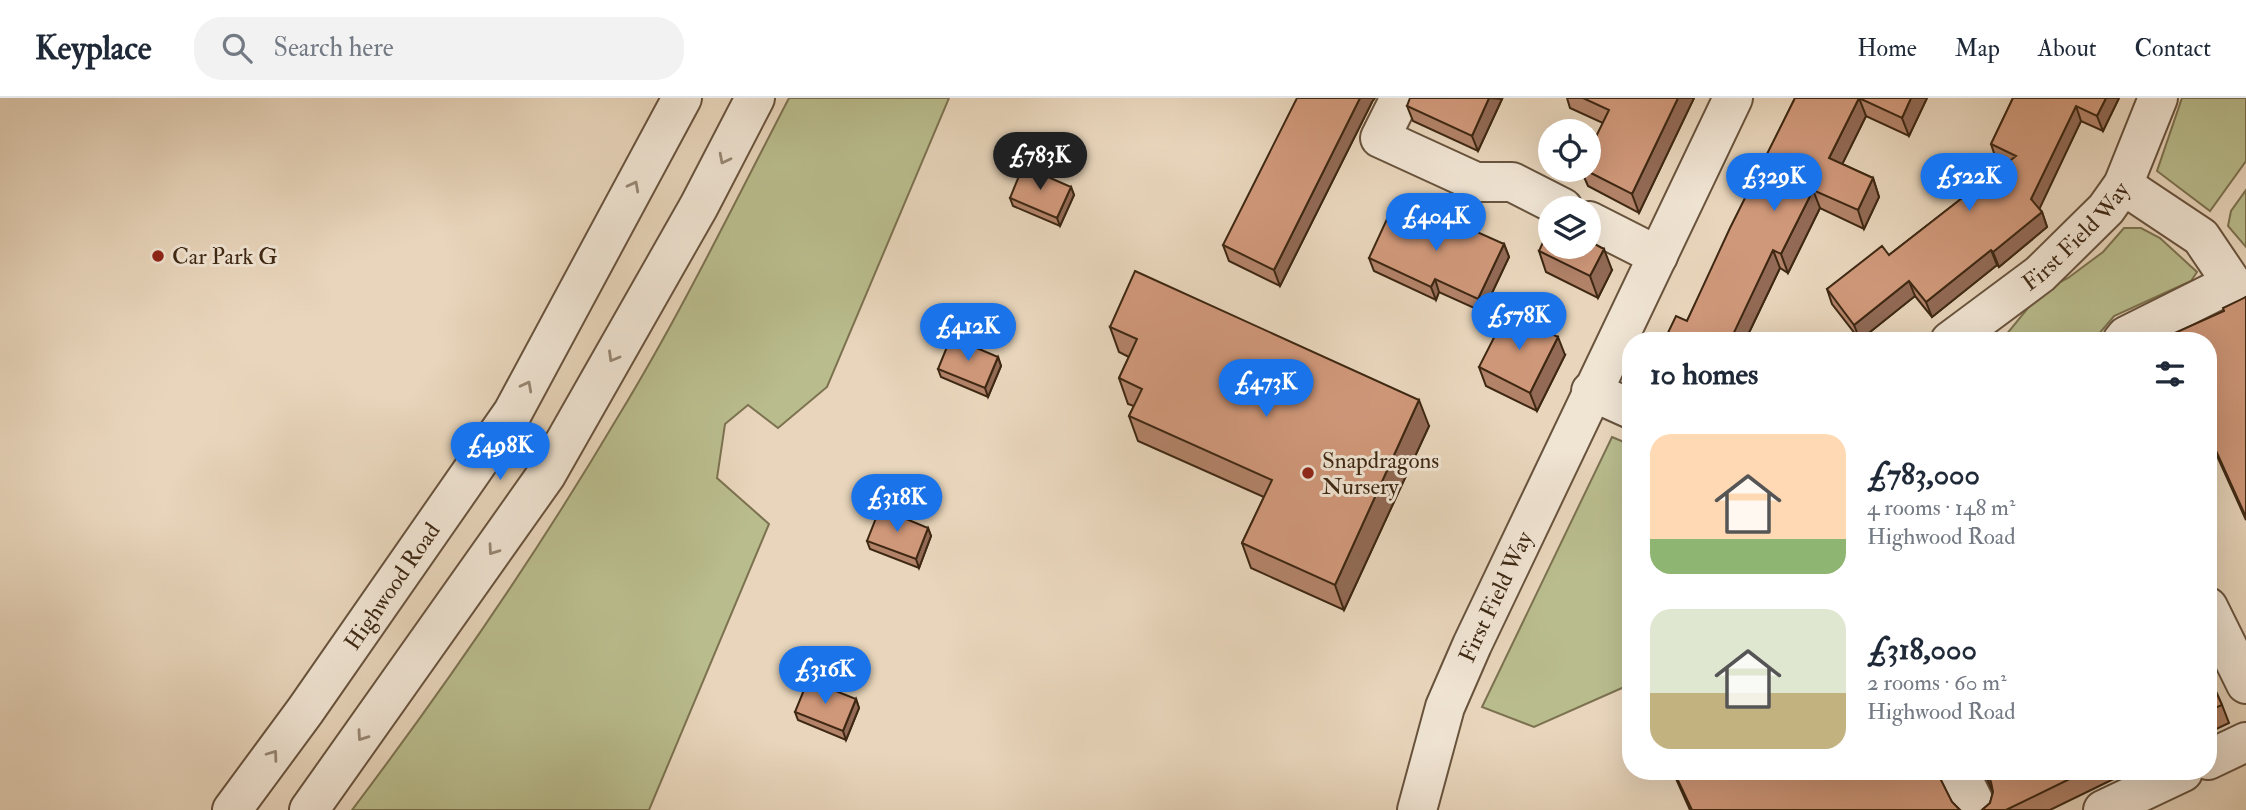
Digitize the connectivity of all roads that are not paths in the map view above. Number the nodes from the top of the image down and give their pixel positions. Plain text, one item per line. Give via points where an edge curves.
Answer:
1 (682, 98) edge
2 (755, 98) edge
3 (1400, 98) edge
4 (1733, 98) edge
5 (2158, 98) edge
6 (2123, 185) junction
7 (1539, 196) edge
8 (1601, 227) edge
9 (1658, 256) junction
10 (2239, 280) edge
11 (1962, 332) edge
12 (2132, 332) edge
13 (1591, 391) junction
14 (1622, 405) edge
15 (2217, 625) edge
16 (2246, 684) edge
17 (2246, 742) edge
18 (2217, 756) edge
19 (1963, 780) edge
20 (2166, 780) edge
21 (232, 810) edge
22 (309, 810) edge
23 (1417, 810) edge
24 (1978, 810) edge
25 (2103, 810) edge

21 -> 1 street, Highwood Road via 513,412
2 -> 22 street via 547,475
3 - 7 street via 1380,138 1476,182 1512,182
4 - 9 street, First Field Way
5 - 6 street, First Field Way
6 - 10 street via 2201,237
6 - 11 street, First Field Way via 2106,209 2040,274
8 - 9 street
9 - 13 street, First Field Way
10 - 12 street
13 - 14 street
13 - 23 street, First Field Way via 1445,707
15 - 16 street
17 - 18 street
19 - 24 street
20 - 25 street

